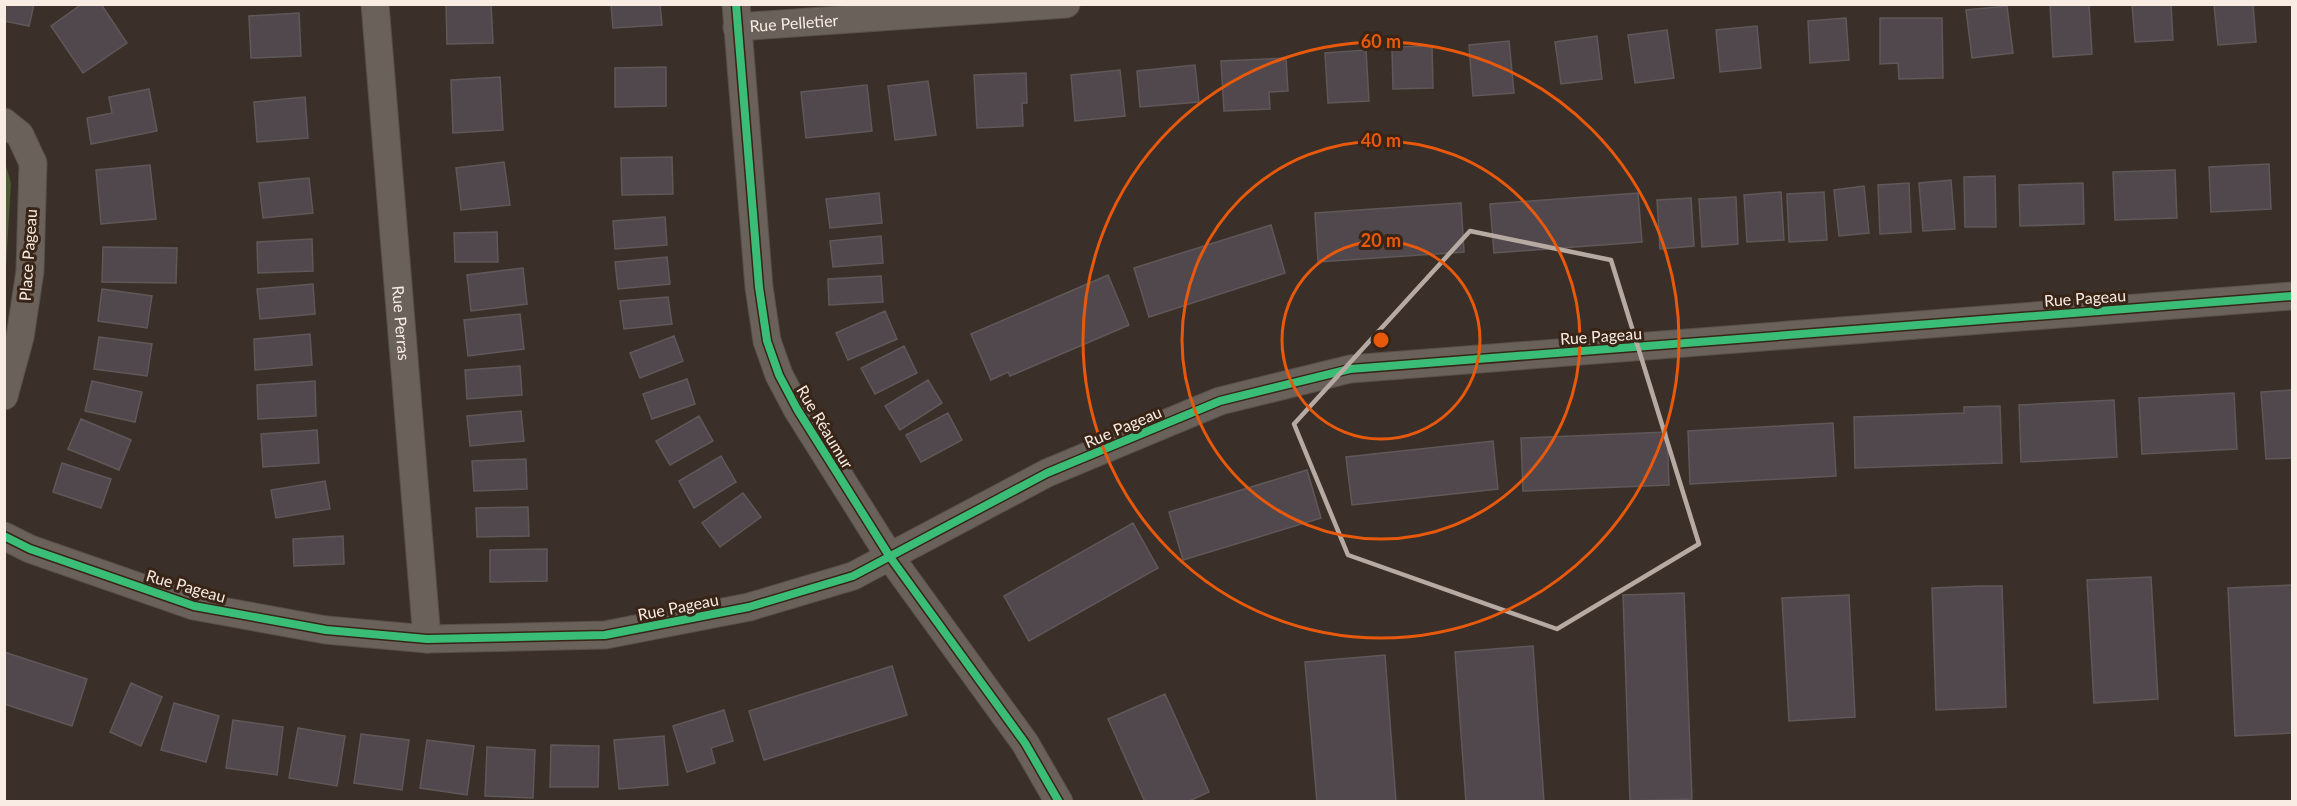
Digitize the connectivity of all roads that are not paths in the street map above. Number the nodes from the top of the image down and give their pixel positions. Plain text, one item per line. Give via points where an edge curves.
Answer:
1 (375, 4) edge
2 (1066, 4) edge
3 (737, 16) edge
4 (4, 122) edge
5 (2292, 296) edge
6 (4, 396) edge
7 (4, 536) edge
8 (890, 557) junction
9 (427, 639) junction
10 (1059, 801) edge

1 - 9 street, Rue Perras
2 - 3 street, Rue Pelletier
3 - 8 street, Rue Réaumur via 759,287 767,341 797,409
4 - 6 street, Place Pageau via 20,135 33,163 30,271 20,337
5 - 8 street, Rue Pageau via 1350,369 1220,401 1047,473
7 - 9 street, Rue Pageau via 30,549 194,606 326,630
8 - 9 street, Rue Pageau via 853,576 749,607 604,635
8 - 10 street, Rue Réaumur via 1025,743

